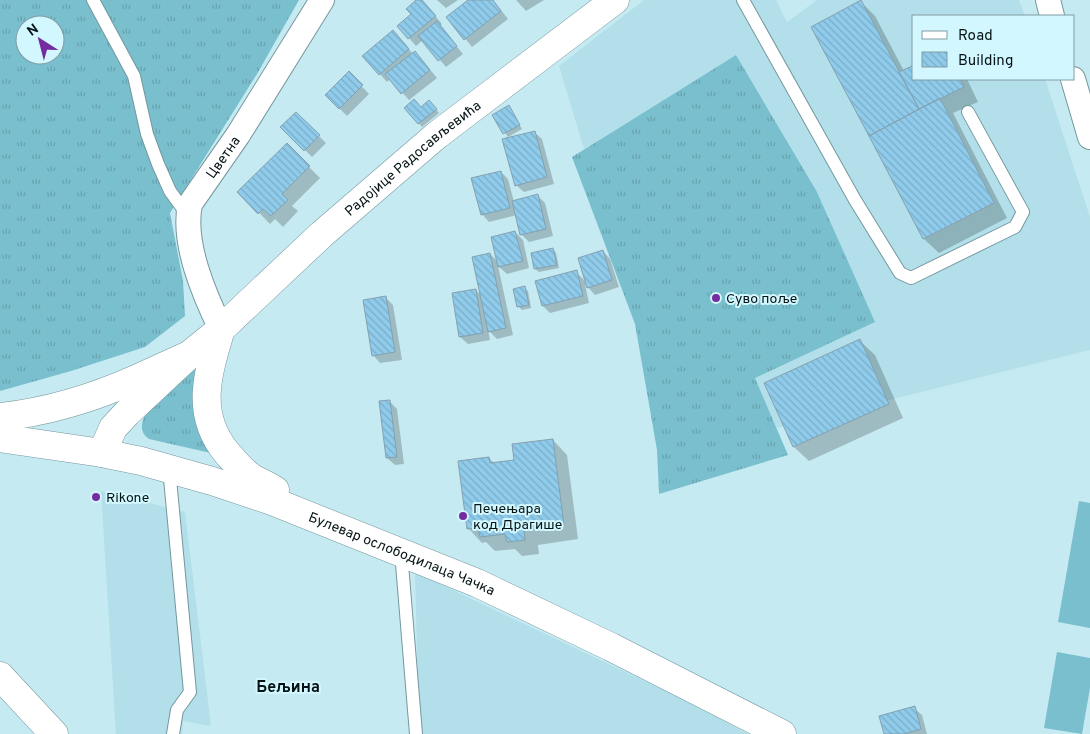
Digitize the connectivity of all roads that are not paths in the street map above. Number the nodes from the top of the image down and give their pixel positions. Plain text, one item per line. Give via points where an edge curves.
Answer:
1 (93, 0) edge
2 (322, 0) edge
3 (615, 0) edge
4 (743, 0) edge
5 (1048, 0) edge
6 (1052, 15) edge
7 (1080, 87) edge
8 (968, 112) dead end
9 (1090, 136) edge
10 (188, 216) junction
11 (221, 329) junction
12 (189, 356) junction
13 (0, 417) edge
14 (0, 438) edge
15 (102, 453) junction
16 (169, 468) junction
17 (307, 515) junction
18 (401, 552) junction
19 (0, 676) edge
20 (54, 734) edge
21 (173, 734) edge
22 (416, 734) edge
23 (782, 734) edge

1 - 10 lane via 134,76 158,164 170,191
2 - 10 street, Цветна via 238,135 194,196
3 - 11 main road, Радојице Радосављевића via 410,158 322,234
4 - 8 lane via 855,200 900,272 911,278 1015,227 1023,212
5 - 6 street
7 - 9 street
10 - 11 street, Цветна via 194,258
11 - 12 main road, Радојице Радосављевића
11 - 17 main road via 206,387 210,425 222,448 241,469 285,496
12 - 13 main road via 89,397 32,413
12 - 15 main road via 119,420
14 - 15 main road, Булевар ослободилаца Чачка
15 - 16 main road, Булевар ослободилаца Чачка
16 - 17 main road, Булевар ослободилаца Чачка
16 - 21 lane via 190,692 178,710
17 - 18 main road, Булевар ослободилаца Чачка
18 - 22 lane
18 - 23 main road, Булевар ослободилаца Чачка via 518,602
19 - 20 main road

